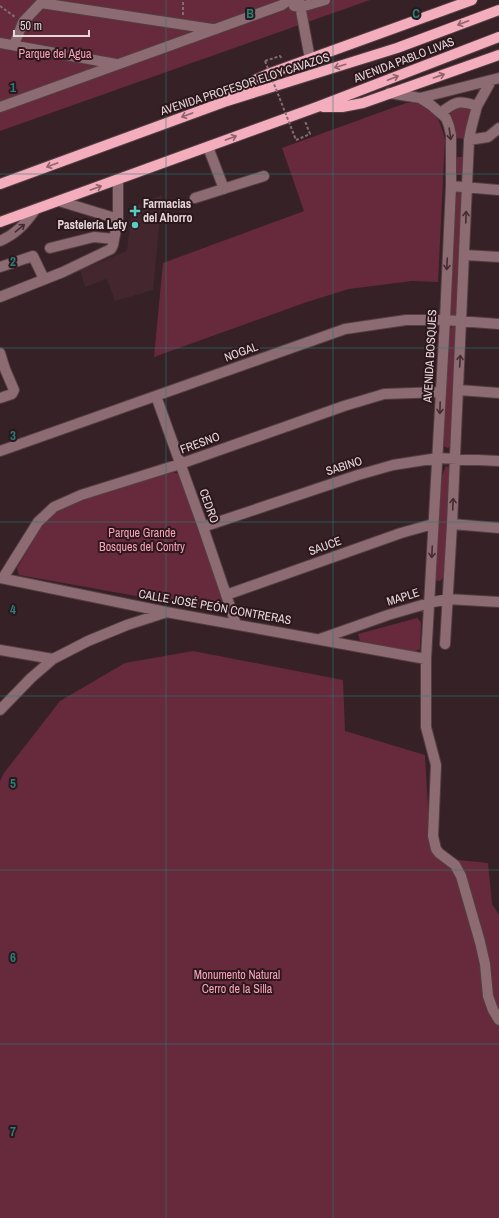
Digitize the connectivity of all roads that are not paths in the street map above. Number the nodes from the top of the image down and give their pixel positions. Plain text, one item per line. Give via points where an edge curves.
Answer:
1 (325, 0) edge
2 (472, 0) edge
3 (286, 2) edge
4 (300, 3) edge
5 (499, 10) edge
6 (214, 30) junction
7 (499, 37) edge
8 (0, 43) edge
9 (14, 46) junction
10 (499, 55) edge
11 (310, 59) junction
12 (117, 65) junction
13 (495, 79) edge
14 (389, 93) junction
15 (420, 98) junction
16 (224, 102) junction
17 (477, 106) junction
18 (0, 107) edge
19 (317, 107) junction
20 (441, 113) junction
21 (499, 128) edge
22 (469, 140) junction
23 (208, 147) junction
24 (264, 176) dead end
25 (118, 180) junction
26 (0, 184) edge
27 (451, 186) junction
28 (467, 187) junction
29 (224, 189) junction
30 (499, 190) edge
31 (195, 198) dead end
32 (59, 201) junction
33 (35, 210) junction
34 (118, 219) junction
35 (0, 222) edge
36 (114, 239) junction
37 (0, 241) edge
38 (50, 248) dead end
39 (465, 255) junction
40 (499, 257) edge
41 (0, 267) edge
42 (44, 279) junction
43 (0, 297) edge
44 (445, 320) junction
45 (462, 321) junction
46 (499, 324) edge
47 (0, 353) edge
48 (459, 390) junction
49 (441, 392) junction
50 (499, 394) edge
51 (156, 396) junction
52 (0, 398) edge
53 (0, 451) edge
54 (438, 458) junction
55 (455, 458) junction
56 (499, 461) edge
57 (180, 464) junction
58 (433, 524) junction
59 (452, 524) junction
60 (203, 527) junction
61 (499, 528) edge
62 (2, 578) edge
63 (226, 595) junction
64 (447, 599) junction
65 (499, 602) edge
66 (429, 603) junction
67 (166, 612) junction
68 (236, 624) junction
69 (318, 640) junction
70 (445, 644) dead end
71 (0, 650) edge
72 (53, 659) junction
73 (426, 659) junction
74 (0, 710) edge
75 (499, 1020) edge

1 - 4 street
2 - 11 main road
3 - 4 street
3 - 6 street
4 - 11 street
5 -> 16 main road, AVENIDA PROFESOR ELOY CAVAZOS via 397,48
6 - 9 street via 41,3 23,22
6 - 12 street
19 -> 7 main road, AVENIDA PABLO LIVAS
8 - 9 street
9 - 12 street
14 -> 10 main road
11 - 16 main road via 257,79
12 - 18 street
13 - 15 street
13 - 17 street
14 - 15 street, AVENIDA BOSQUES
14 - 19 main road via 342,107
15 - 20 street, AVENIDA BOSQUES
16 -> 26 main road, AVENIDA PROFESOR ELOY CAVAZOS
17 - 20 street via 456,102
17 - 22 street
23 -> 19 main road
20 -> 27 street, AVENIDA BOSQUES via 451,135
21 - 22 street via 488,137
22 - 28 street
23 - 25 main road
23 - 29 street
24 - 29 street
32 -> 25 main road
25 - 34 street
27 - 28 street
27 -> 44 street, AVENIDA BOSQUES
28 - 30 street
39 -> 28 street
29 - 31 street
32 - 33 main road
32 - 34 street
33 - 35 main road
37 -> 33 street via 25,224
34 - 36 street
36 - 38 street via 94,237
36 - 42 street via 111,249
39 - 40 street
39 - 45 street
41 - 42 street via 33,256
42 - 43 street
44 - 45 street, NOGAL
44 - 49 street, AVENIDA BOSQUES
44 - 51 street, NOGAL via 406,320 345,329
45 - 46 street, NOGAL
48 -> 45 street
47 - 52 street via 14,390 12,394
48 - 50 street
48 - 55 street
49 -> 54 street, AVENIDA BOSQUES
49 - 57 street, FRESNO via 384,394
51 - 53 street, NOGAL
51 - 57 street, CEDRO
54 - 55 street, SABINO
54 - 58 street, AVENIDA BOSQUES
54 - 60 street, SABINO via 393,465 358,475
55 - 56 street, SABINO
59 -> 55 street
57 - 60 street, CEDRO
57 - 62 street, FRESNO via 81,495 54,507 38,522
58 - 63 street, SAUCE
58 -> 66 street, AVENIDA BOSQUES
59 - 61 street
59 - 64 street
60 - 63 street, CEDRO
62 - 67 street, CALLE JOSÉ PEÓN CONTRERAS
63 - 68 street, CEDRO
64 - 65 street, MAPLE
64 - 66 street, MAPLE
64 - 70 street
66 - 69 street, MAPLE
66 - 73 street, AVENIDA BOSQUES
67 - 68 street, CALLE JOSÉ PEÓN CONTRERAS
67 - 72 street via 127,625
68 - 69 street, CALLE JOSÉ PEÓN CONTRERAS
69 - 73 street, CALLE JOSÉ PEÓN CONTRERAS
71 - 72 street
72 - 74 street
73 - 75 street, AVENIDA BOSQUES via 426,726 436,765 434,843 439,853 455,865 461,876 485,964 488,996

